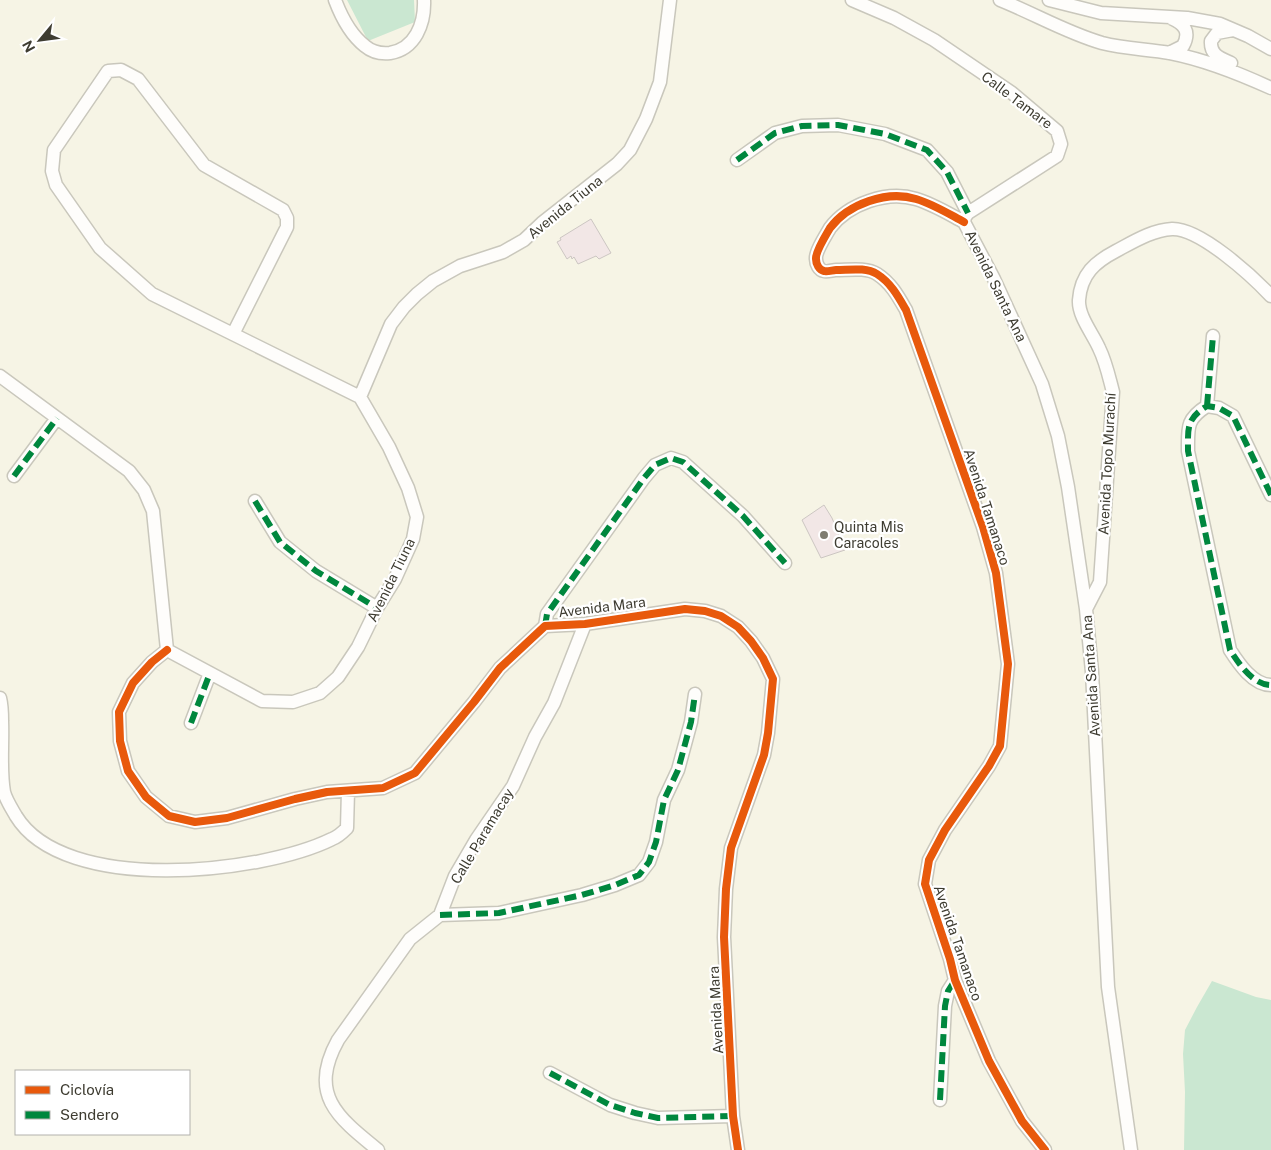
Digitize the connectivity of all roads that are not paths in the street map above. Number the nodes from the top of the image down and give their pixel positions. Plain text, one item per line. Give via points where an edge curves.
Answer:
1 (335, 0) edge
2 (424, 0) edge
3 (670, 0) edge
4 (852, 0) edge
5 (1000, 0) edge
6 (1049, 0) edge
7 (1167, 17) junction
8 (1233, 30) junction
9 (1271, 49) edge
10 (1169, 53) junction
11 (1271, 88) edge
12 (737, 160) dead end
13 (966, 218) junction
14 (1271, 296) edge
15 (234, 334) junction
16 (1213, 336) dead end
17 (0, 376) edge
18 (360, 397) junction
19 (1207, 406) junction
20 (57, 418) junction
21 (14, 476) dead end
22 (1271, 495) edge
23 (255, 501) dead end
24 (785, 563) dead end
25 (377, 608) junction
26 (1086, 609) junction
27 (584, 624) junction
28 (545, 626) junction
29 (167, 650) junction
30 (210, 673) junction
31 (1271, 685) edge
32 (695, 694) dead end
33 (0, 698) edge
34 (191, 723) dead end
35 (348, 791) junction
36 (440, 915) junction
37 (955, 980) junction
38 (550, 1073) dead end
39 (940, 1100) dead end
40 (734, 1116) junction
41 (378, 1150) edge
42 (738, 1150) edge
43 (1045, 1150) edge
44 (1131, 1150) edge

1 - 2 street via 352,33 365,46 381,54 399,52 409,45 420,29
3 - 18 street, Avenida Tiuna via 660,82 630,150 524,240 503,252 460,266 417,294 391,324
4 - 13 street, Calle Tamare via 934,40 1012,93 1057,131 1061,144 1057,156
5 - 10 street via 1080,36 1125,48
6 - 7 street via 1101,13
7 - 8 street via 1203,20
7 - 10 street via 1182,23 1186,35 1183,46
8 - 9 street
8 - 11 street via 1217,33 1211,41 1211,50
10 - 11 street via 1227,68
12 - 13 street, Avenida Santa Ana via 775,133 802,126 838,125 885,134 926,150 947,172
13 - 26 street, Avenida Santa Ana via 1042,384 1058,436
13 - 37 street, Avenida Tamanaco via 914,198 877,199 846,212 825,235 815,258 824,271 860,269 876,273 892,287 906,310 983,526 996,573 1008,664 1000,746 945,830 929,860 925,884
14 - 26 street, Avenida Topo Murachí via 1255,279 1205,240 1174,229 1158,231 1136,241 1091,268 1082,284 1079,302 1100,349 1113,392 1100,582
15 - 15 street via 152,294 100,248 56,185 52,171 54,150 108,71 121,70 138,80 204,164 283,210 287,218 287,227
15 - 18 street
16 - 19 street
17 - 20 street
18 - 25 street, Avenida Tiuna via 389,447 417,517 413,539 395,579
19 - 22 street via 1219,408 1232,416
19 - 31 street via 1194,414 1188,429 1188,451 1230,650 1252,676 1267,686
20 - 21 street
20 - 29 street via 129,471 144,490 153,511
23 - 25 street via 280,542 316,571
24 - 28 street via 743,516 683,462 671,458 655,465 644,478 547,614
25 - 30 street, Avenida Tiuna via 338,678 320,693 293,702 262,701
26 - 44 street, Avenida Santa Ana via 1108,987
27 - 28 street, Avenida Mara
27 - 36 street, Calle Paramacay via 554,703 513,786 455,876
27 - 40 street, Avenida Mara via 685,609 705,611 738,627 763,658 773,678 764,755 731,848 726,889 724,937
28 - 35 street, Avenida Mara via 500,668 415,773 383,788
29 - 30 street, Avenida Tiuna
29 - 35 street, Avenida Mara via 133,683 119,712 120,741 128,772 146,798 169,816 195,822 226,818 294,799
30 - 34 street
32 - 36 street via 691,722 678,770 664,800 656,842 649,862 639,875 582,895 499,913
33 - 35 street via 4,793 16,817 32,836 74,858 138,869 248,865 333,839 348,828
36 - 41 street via 410,939 338,1040 326,1064 328,1094 335,1109
37 - 39 street, Avenida Tamanaco via 948,991 945,1006
37 - 43 street, Avenida Tamanaco via 989,1061 1022,1121
38 - 40 street via 610,1104 635,1113 658,1118
40 - 42 street, Avenida Mara

